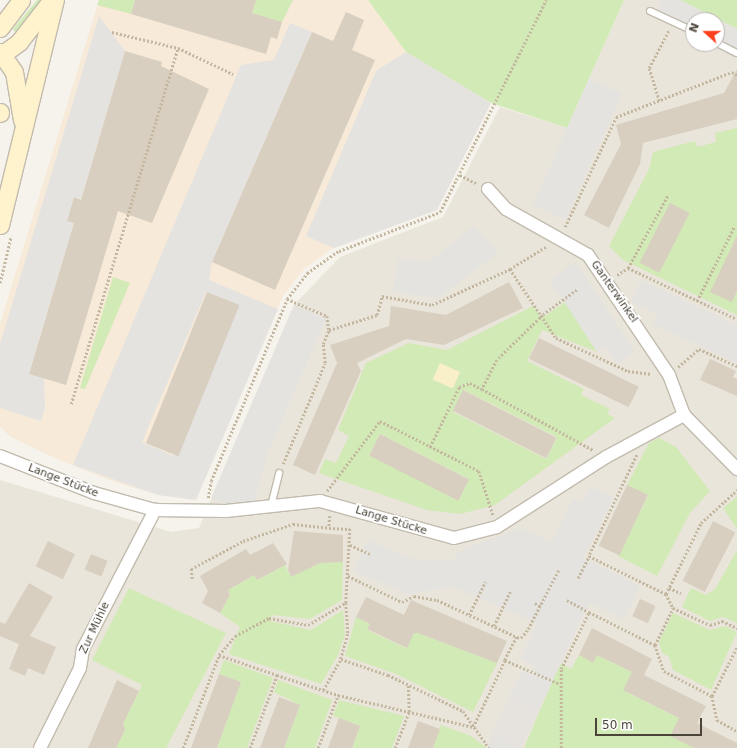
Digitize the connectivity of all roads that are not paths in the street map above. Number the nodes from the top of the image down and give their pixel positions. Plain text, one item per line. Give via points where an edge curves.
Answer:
1 (21, 0) edge
2 (52, 0) edge
3 (55, 0) edge
4 (650, 11) dead end
5 (0, 28) edge
6 (685, 28) edge
7 (725, 47) edge
8 (737, 53) edge
9 (1, 54) edge
10 (23, 128) junction
11 (488, 189) road end
12 (0, 225) edge
13 (684, 415) junction
14 (0, 456) edge
15 (737, 469) edge
16 (279, 472) road end
17 (271, 506) junction
18 (155, 510) junction
19 (40, 748) edge

1 - 5 street
2 - 9 street via 18,42
3 - 10 street
4 - 6 lane
7 - 8 lane
9 - 10 street via 14,72
10 - 12 street
11 - 13 street, Ganterwinkel via 506,209 588,255 608,281 669,375
13 - 15 street
13 - 17 street, Lange Stücke via 606,457 497,527 475,536 454,538 320,501
14 - 18 street, Lange Stücke via 94,493
16 - 17 lane
17 - 18 street, Lange Stücke via 206,512
18 - 19 street, Zur Mühle via 83,649 80,668

